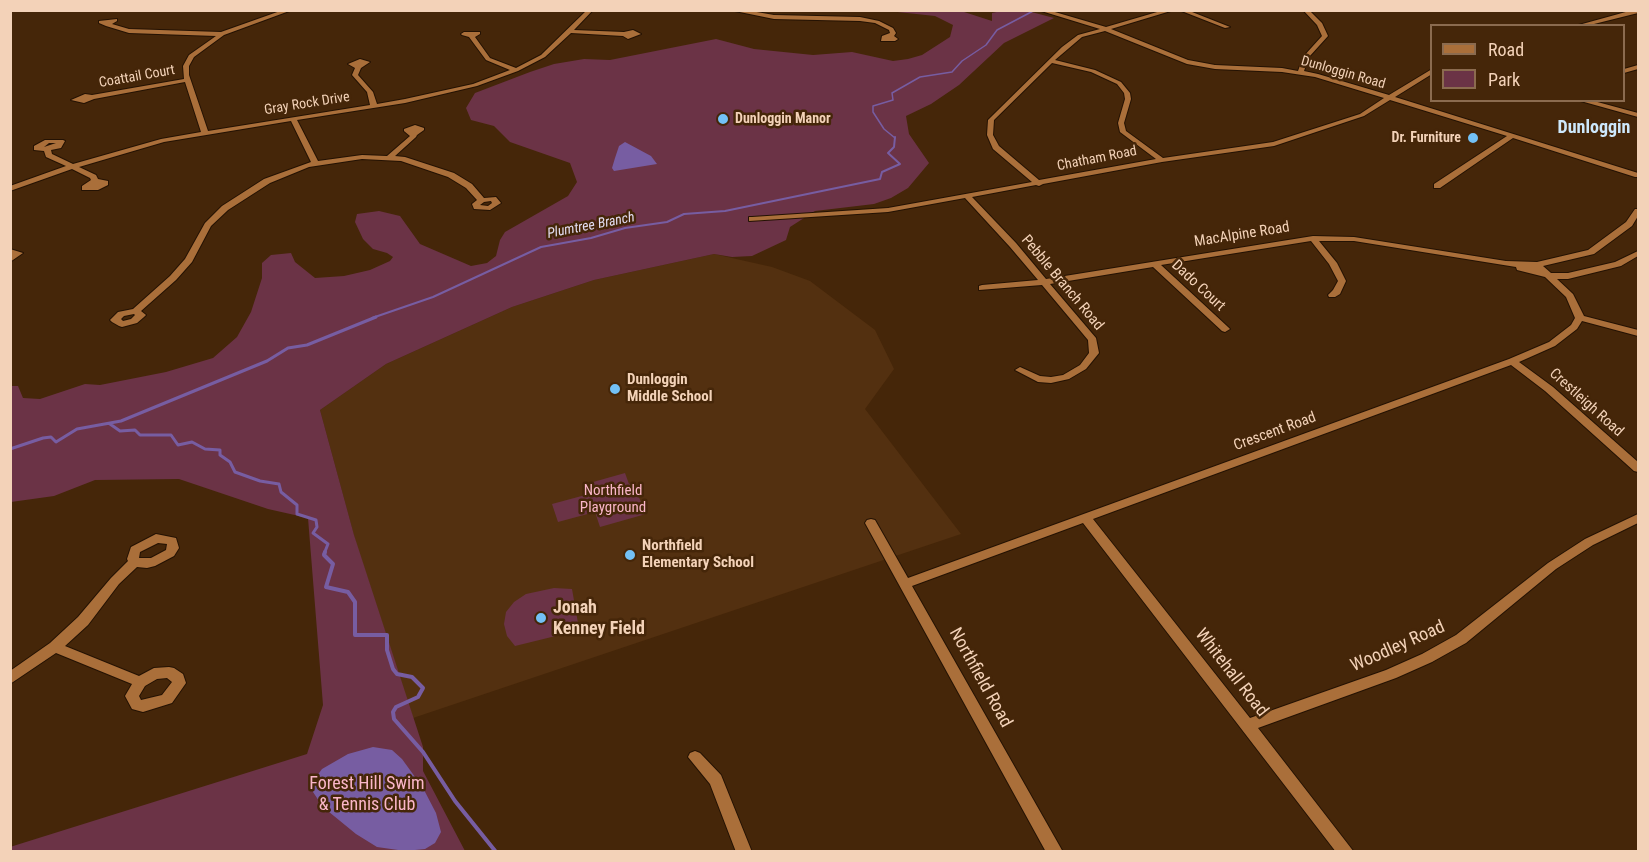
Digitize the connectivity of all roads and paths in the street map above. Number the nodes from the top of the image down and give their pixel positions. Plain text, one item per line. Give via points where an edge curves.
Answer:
1 (290, 10) edge
2 (591, 10) edge
3 (732, 10) edge
4 (1172, 10) edge
5 (1181, 10) edge
6 (1305, 10) edge
7 (1043, 11) edge
8 (1638, 11) edge
9 (108, 24) dead end
10 (1584, 24) edge
11 (1227, 27) dead end
12 (1106, 28) junction
13 (570, 32) junction
14 (222, 34) junction
15 (624, 34) dead end
16 (472, 36) dead end
17 (890, 36) dead end
18 (1051, 61) junction
19 (358, 66) dead end
20 (516, 70) junction
21 (1430, 71) edge
22 (1301, 72) junction
23 (187, 80) junction
24 (92, 97) dead end
25 (1388, 98) junction
26 (1588, 102) edge
27 (374, 106) junction
28 (1638, 115) edge
29 (293, 119) junction
30 (205, 133) junction
31 (414, 134) dead end
32 (1512, 136) junction
33 (47, 149) dead end
34 (390, 157) junction
35 (1162, 160) junction
36 (315, 163) junction
37 (72, 167) junction
38 (1638, 175) edge
39 (95, 181) dead end
40 (1039, 183) junction
41 (1437, 186) dead end
42 (10, 189) edge
43 (967, 196) junction
44 (482, 200) dead end
45 (1638, 211) edge
46 (752, 219) dead end
47 (1313, 238) junction
48 (10, 251) edge
49 (1638, 253) edge
50 (10, 260) edge
51 (1154, 263) junction
52 (1506, 264) junction
53 (1537, 265) junction
54 (1551, 276) junction
55 (1044, 282) junction
56 (982, 288) dead end
57 (1332, 295) dead end
58 (136, 311) dead end
59 (1580, 318) junction
60 (1225, 329) dead end
61 (1638, 333) edge
62 (1512, 361) junction
63 (1020, 370) dead end
64 (1638, 468) edge
65 (1086, 518) junction
66 (1638, 518) edge
67 (871, 523) dead end
68 (135, 562) dead end
69 (907, 583) junction
70 (55, 647) junction
71 (10, 679) edge
72 (140, 682) dead end
73 (1249, 725) junction
74 (695, 757) dead end
75 (744, 852) edge
76 (1054, 852) edge
77 (1347, 852) edge

1 - 14 street
2 - 13 street, Gray Rock Drive
3 - 17 street via 774,17 860,19 887,27 893,33
4 - 12 street
5 - 11 street
6 - 22 street via 1320,24 1325,36 1306,57
7 - 12 street, Dunloggin Road
8 - 10 street
9 - 14 street via 129,31
12 - 18 street via 1080,36
12 - 22 street, Dunloggin Road via 1187,62
13 - 15 street
13 - 20 street, Gray Rock Drive via 550,51
14 - 23 street via 191,57 186,66
16 - 20 street via 488,59
18 - 35 street via 1093,71 1119,83 1128,99 1121,123 1123,132
18 - 40 street via 995,115 988,129 996,147
19 - 27 street via 355,78 370,92
20 - 27 street, Gray Rock Drive via 459,89
21 - 25 street, Chatham Road
22 - 25 street, Dunloggin Road
23 - 24 street, Coattail Court
23 - 30 street
25 - 32 street, Dunloggin Road
25 - 35 street, Chatham Road via 1362,115 1285,141
26 - 28 street
27 - 29 street, Gray Rock Drive
29 - 30 street, Gray Rock Drive
29 - 36 street
30 - 37 street, Gray Rock Drive via 146,144
31 - 34 street
32 - 38 street, Dunloggin Road
32 - 41 street
33 - 37 street via 49,155
34 - 36 street via 352,157
34 - 44 street via 414,161 450,175
35 - 40 street, Chatham Road
36 - 58 street via 267,181 225,208 209,224 182,269
37 - 39 street
37 - 42 street, Gray Rock Drive
40 - 43 street, Chatham Road
43 - 46 street, Chatham Road via 888,210
43 - 55 street, Pebble Branch Road
45 - 53 street, MacAlpine Road via 1629,224 1591,252
47 - 51 street, MacAlpine Road
47 - 52 street, MacAlpine Road via 1354,239
47 - 57 street via 1342,281
48 - 50 street via 19,253
49 - 54 street, MacAlpine Road via 1603,269
51 - 55 street, MacAlpine Road
51 - 60 street, Dado Court
52 - 53 street, MacAlpine Road
52 - 54 street, MacAlpine Road
53 - 54 street
54 - 59 street via 1569,296
55 - 56 street, MacAlpine Road
55 - 63 street, Pebble Branch Road via 1093,340 1094,352 1083,368 1059,380 1038,379
59 - 61 street
59 - 62 street, Crescent Road via 1565,335
62 - 64 street, Crestleigh Road via 1550,389
62 - 65 street, Crescent Road
65 - 69 street, Crescent Road
65 - 73 street, Whitehall Road
66 - 73 street, Woodley Road via 1552,566 1461,639 1427,658
67 - 69 street, Northfield Road
68 - 70 street
69 - 76 street, Northfield Road
70 - 71 street
70 - 72 street
73 - 77 street, Whitehall Road
74 - 75 street via 716,780

